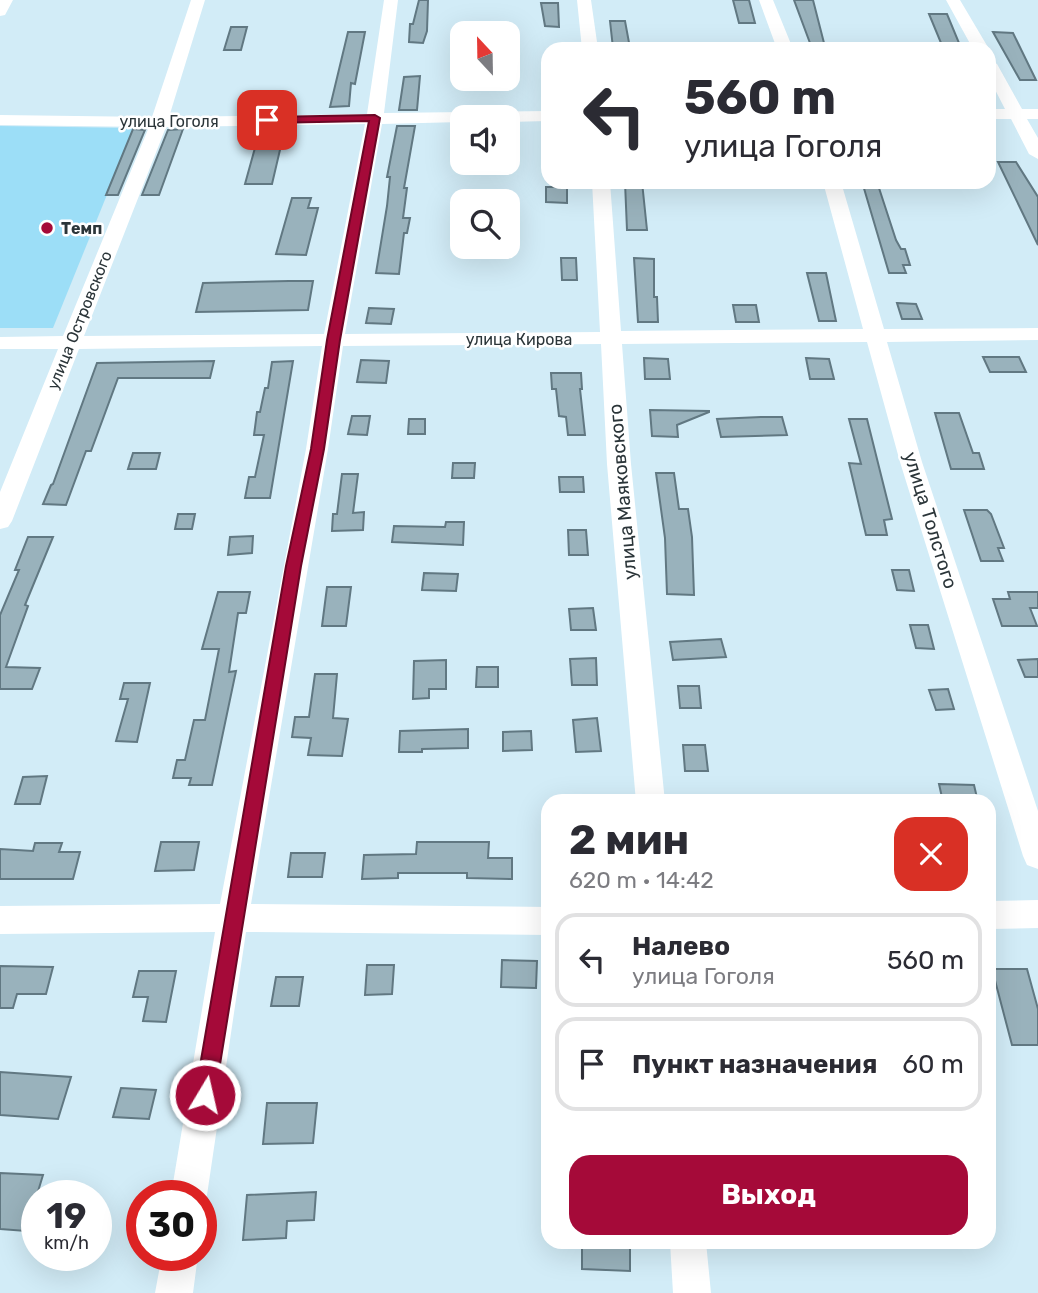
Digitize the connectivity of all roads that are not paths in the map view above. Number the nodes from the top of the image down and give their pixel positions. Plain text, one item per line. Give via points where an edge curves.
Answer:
1 (6, 0) edge
2 (198, 0) edge
3 (391, 0) edge
4 (584, 0) edge
5 (766, 0) edge
6 (953, 0) edge
7 (0, 12) edge
8 (589, 42) edge
9 (782, 42) edge
10 (977, 42) edge
11 (996, 76) edge
12 (996, 114) edge
13 (1017, 114) junction
14 (1038, 114) edge
15 (541, 116) edge
16 (375, 118) junction
17 (0, 120) edge
18 (159, 122) junction
19 (1038, 154) edge
20 (601, 189) edge
21 (834, 189) edge
22 (1038, 334) edge
23 (877, 336) junction
24 (609, 339) junction
25 (333, 340) junction
26 (70, 342) junction
27 (0, 343) edge
28 (0, 521) edge
29 (650, 794) edge
30 (1038, 856) edge
31 (1038, 914) edge
32 (996, 915) edge
33 (233, 918) junction
34 (0, 920) edge
35 (541, 921) edge
36 (191, 1180) edge
37 (689, 1249) edge
38 (177, 1271) edge
39 (174, 1293) edge
40 (692, 1293) edge

1 - 7 street
2 - 18 street, улица Островского
3 - 16 street
4 - 8 street
5 - 9 street
6 - 10 street
11 - 13 street
12 - 13 street
13 - 14 street
13 - 19 street
15 - 16 street, улица Гоголя
16 - 18 street, улица Гоголя
16 - 25 street
17 - 18 street, улица Гоголя
18 - 26 street, улица Островского
20 - 24 street, улица Маяковского
21 - 23 street, улица Толстого
22 - 23 street, улица Кирова
23 - 24 street, улица Кирова
23 - 30 street, улица Толстого via 911,462
24 - 25 street, улица Кирова
24 - 29 street, улица Маяковского
25 - 26 street, улица Кирова
25 - 33 street
26 - 27 street, улица Кирова
26 - 28 street, улица Островского
31 - 32 street
33 - 34 street
33 - 35 street
33 - 36 street
37 - 40 street
38 - 39 street

